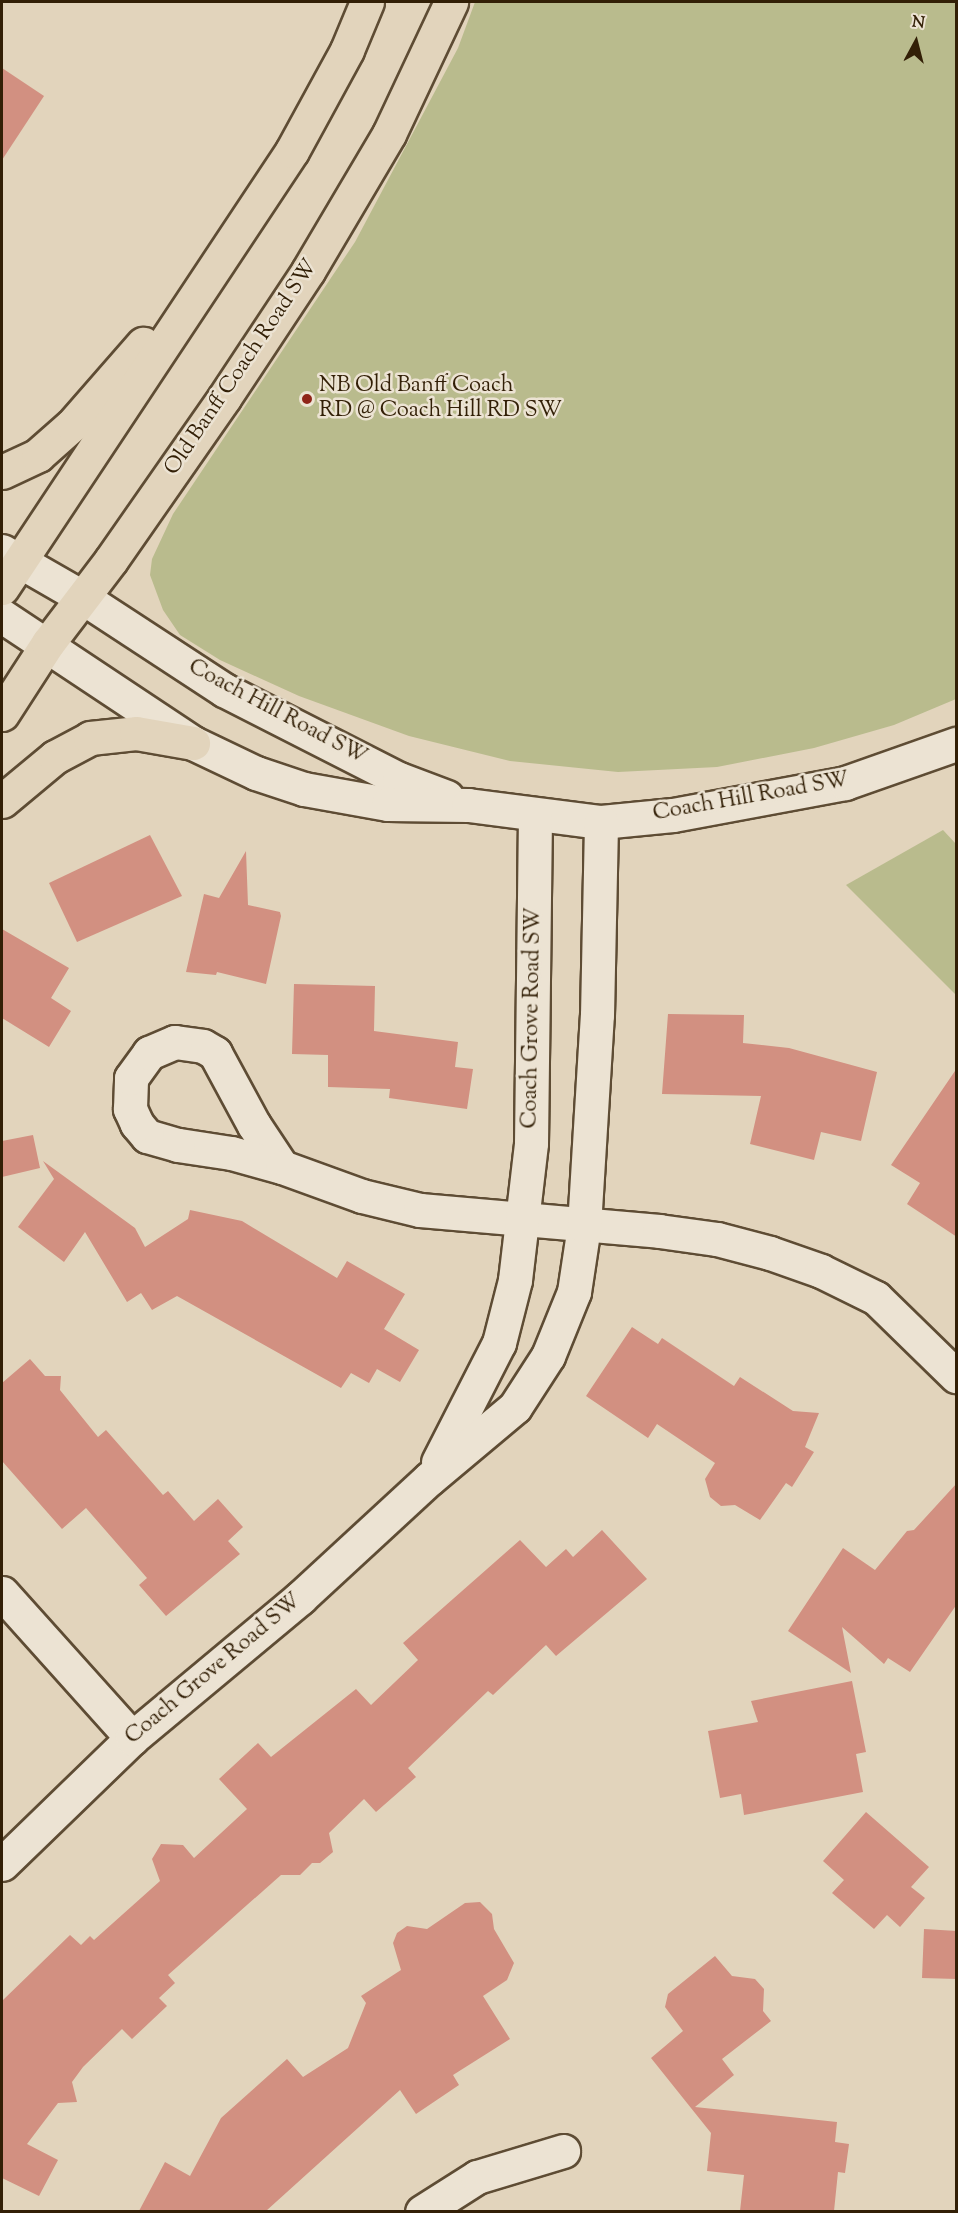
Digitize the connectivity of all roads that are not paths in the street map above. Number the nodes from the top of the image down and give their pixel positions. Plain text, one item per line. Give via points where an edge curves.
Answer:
1 (368, 2) edge
2 (450, 2) edge
3 (224, 253) junction
4 (2, 472) edge
5 (7, 567) edge
6 (82, 597) junction
7 (2, 616) edge
8 (48, 643) junction
9 (2, 714) edge
10 (193, 743) junction
11 (957, 744) edge
12 (2, 801) edge
13 (468, 805) junction
14 (535, 816) junction
15 (602, 822) junction
16 (282, 1167) junction
17 (524, 1221) junction
18 (584, 1226) junction
19 (957, 1376) edge
20 (429, 1479) junction
21 (2, 1593) edge
22 (132, 1738) junction
23 (2, 1864) edge
24 (563, 2151) dead end
25 (422, 2211) edge

1 - 3 main road via 305,130
2 - 6 main road, Old Banff Coach Road SW via 389,134 308,271 211,418
3 - 4 main road via 72,425 38,455
3 - 5 main road
5 - 6 street, Coach Hill Road SW
6 - 8 main road, Old Banff Coach Road SW
6 - 13 street, Coach Hill Road SW via 224,690 399,779
7 - 8 street, Coach Hill Road SW
8 - 9 main road, Old Banff Coach Road SW
8 - 10 street, Coach Hill Road SW
10 - 12 main road via 136,733 90,738 55,757
10 - 13 street, Coach Hill Road SW via 256,773 304,789 388,804
11 - 15 street, Coach Hill Road SW via 892,768 802,792 673,815
13 - 14 street, Coach Hill Road SW
14 - 15 street, Coach Hill Road SW
14 - 17 street, Coach Grove Road SW via 531,1143
15 - 18 street, Coach Grove Road SW via 597,1015
16 - 16 street via 215,1053 189,1042 175,1042 161,1046 139,1064 130,1086 130,1110 147,1136
16 - 17 street via 362,1196 420,1210
17 - 18 street
17 - 20 street, Coach Grove Road SW via 516,1280 499,1343 478,1391
18 - 19 street via 717,1239 821,1271 876,1298
18 - 20 street, Coach Grove Road SW via 574,1292 548,1356 515,1407
20 - 22 street, Coach Grove Road SW via 300,1598
21 - 22 street
22 - 23 street, Coach Grove Road SW
24 - 25 street via 477,2177

